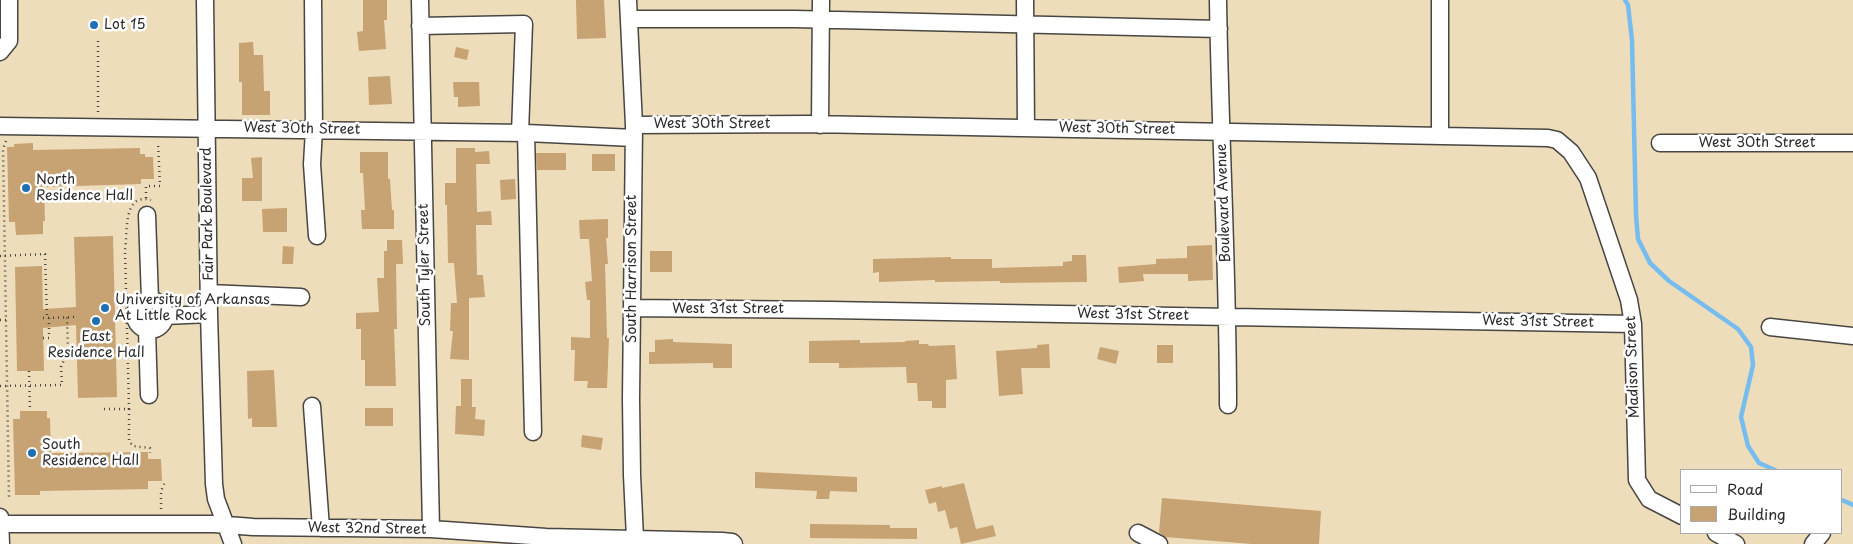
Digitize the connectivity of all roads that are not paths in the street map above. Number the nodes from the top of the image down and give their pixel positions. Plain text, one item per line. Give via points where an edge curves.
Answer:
1 (9, 0) edge
2 (205, 0) edge
3 (313, 0) edge
4 (420, 0) edge
5 (628, 0) edge
6 (821, 0) edge
7 (1025, 0) edge
8 (1218, 0) edge
9 (1440, 0) edge
10 (629, 19) junction
11 (822, 20) junction
12 (1026, 24) junction
13 (420, 26) junction
14 (1219, 29) junction
15 (0, 52) edge
16 (820, 125) junction
17 (207, 128) junction
18 (1026, 128) junction
19 (314, 130) junction
20 (634, 131) junction
21 (422, 132) junction
22 (1222, 132) junction
23 (3, 133) edge
24 (523, 133) junction
25 (1440, 136) junction
26 (1660, 143) dead end
27 (1853, 143) edge
28 (1584, 172) joint
29 (149, 205) road end
30 (316, 236) dead end
31 (209, 293) junction
32 (301, 297) dead end
33 (150, 300) junction
34 (632, 308) junction
35 (209, 314) junction
36 (165, 316) junction
37 (1228, 317) junction
38 (1633, 324) junction
39 (1770, 327) dead end
40 (147, 330) junction
41 (1853, 336) edge
42 (149, 395) dead end
43 (1228, 405) dead end
44 (312, 406) dead end
45 (533, 432) dead end
46 (1680, 515) edge
47 (0, 517) edge
48 (0, 524) edge
49 (225, 526) junction
50 (322, 528) junction
51 (431, 530) junction
52 (1138, 533) dead end
53 (1718, 534) edge
54 (1821, 534) edge
55 (635, 538) junction
56 (547, 541) edge
57 (1, 544) edge
58 (233, 544) edge
59 (734, 544) edge
60 (1159, 544) edge
61 (1736, 544) edge
62 (1813, 544) edge

1 - 15 street via 9,41
2 - 17 street, Fair Park Boulevard
3 - 19 street
4 - 13 street, South Tyler Street
5 - 10 street, South Harrison Street
6 - 11 street
7 - 12 street
8 - 14 street, Boulevard Avenue
9 - 25 street
10 - 11 street
10 - 20 street, South Harrison Street
11 - 12 street
11 - 16 street
12 - 14 street
12 - 18 street
13 - 21 street, South Tyler Street
13 - 24 street via 524,24
14 - 22 street, Boulevard Avenue
16 - 18 street, West 30th Street
16 - 20 street, West 30th Street
17 - 19 street, West 30th Street
17 - 23 street, West 30th Street
17 - 31 street, Fair Park Boulevard
18 - 22 street, West 30th Street
19 - 21 street, West 30th Street
19 - 30 street via 312,164
20 - 24 street, West 30th Street
20 - 34 street, South Harrison Street
21 - 24 street, West 30th Street
21 - 51 street, South Tyler Street
22 - 25 street, West 30th Street
22 - 37 street, Boulevard Avenue
24 - 45 street
25 - 28 street, West 30th Street via 1557,140 1571,152
26 - 27 street, West 30th Street
28 - 38 street, Madison Street via 1610,241 1629,300
29 - 33 street
31 - 32 street
31 - 35 street, Fair Park Boulevard
33 - 36 street via 162,306
33 - 40 street via 138,306 135,316 138,324
34 - 37 street, West 31st Street
34 - 55 street, South Harrison Street
35 - 36 street
35 - 49 street, Fair Park Boulevard via 214,484
36 - 40 street via 157,328
37 - 38 street, West 31st Street
37 - 43 street, Boulevard Avenue
38 - 46 street, Madison Street via 1637,480 1650,499
39 - 41 street
40 - 42 street
44 - 50 street
47 - 48 street
48 - 49 street, West 32nd Street
48 - 57 street
49 - 50 street, West 32nd Street
49 - 58 street, Fair Park Boulevard
50 - 51 street, West 32nd Street
51 - 56 street, West 32nd Street
52 - 60 street
53 - 61 street
54 - 62 street
55 - 56 street, West 32nd Street
55 - 59 street, West 32nd Street

